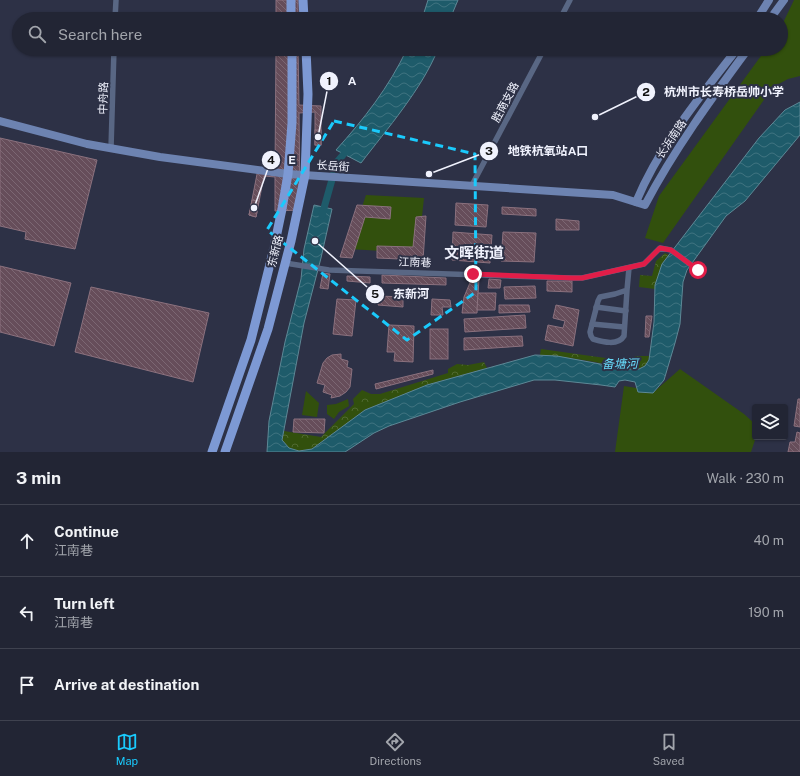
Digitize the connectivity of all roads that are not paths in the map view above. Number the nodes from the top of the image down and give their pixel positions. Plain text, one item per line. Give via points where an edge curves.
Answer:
1 (116, 0) edge
2 (291, 0) edge
3 (303, 0) edge
4 (570, 0) edge
5 (769, 0) edge
6 (784, 0) edge
7 (116, 12) edge
8 (291, 12) edge
9 (304, 12) edge
10 (564, 12) edge
11 (761, 12) edge
12 (775, 12) edge
13 (114, 56) edge
14 (292, 56) edge
15 (306, 56) edge
16 (540, 56) edge
17 (732, 56) edge
18 (743, 56) edge
19 (0, 121) edge
20 (111, 148) junction
21 (288, 174) junction
22 (305, 175) junction
23 (472, 185) junction
24 (636, 202) junction
25 (644, 205) joint
26 (285, 263) junction
27 (629, 268) junction
28 (698, 270) dead end
29 (627, 290) junction
30 (596, 307) junction
31 (626, 311) junction
32 (592, 324) junction
33 (624, 327) junction
34 (212, 452) edge
35 (225, 452) edge

1 - 7 street
2 - 8 main road
3 - 9 main road
4 - 10 street
5 - 11 street
6 - 12 street
13 - 20 street, 中舟路
14 - 21 main road, 东新路 via 292,123
15 - 22 main road, 东新路 via 308,94
16 - 23 street, 胜南支路
17 - 24 street, 长浜南路 via 668,142
18 - 25 street, 长浜南路 via 681,144
19 - 20 street, 长岳街
20 - 21 street, 长岳街
21 - 22 street, 长岳街
21 - 34 main road, 东新路 via 273,252 251,340
22 - 23 street, 长岳街
22 - 26 main road, 东新路
23 - 24 street, 长岳街 via 613,195
24 - 25 street, 长岳街
26 - 27 street, 江南巷 via 329,270 572,278
26 - 35 main road, 东新路 via 268,329
27 - 28 street, 江南巷 via 644,264 660,248 671,250
27 - 29 street
29 - 30 street via 600,297
29 - 31 street
30 - 31 street
30 - 32 street
31 - 33 street
32 - 33 street
32 - 33 street via 591,336 604,341 620,341 624,336

